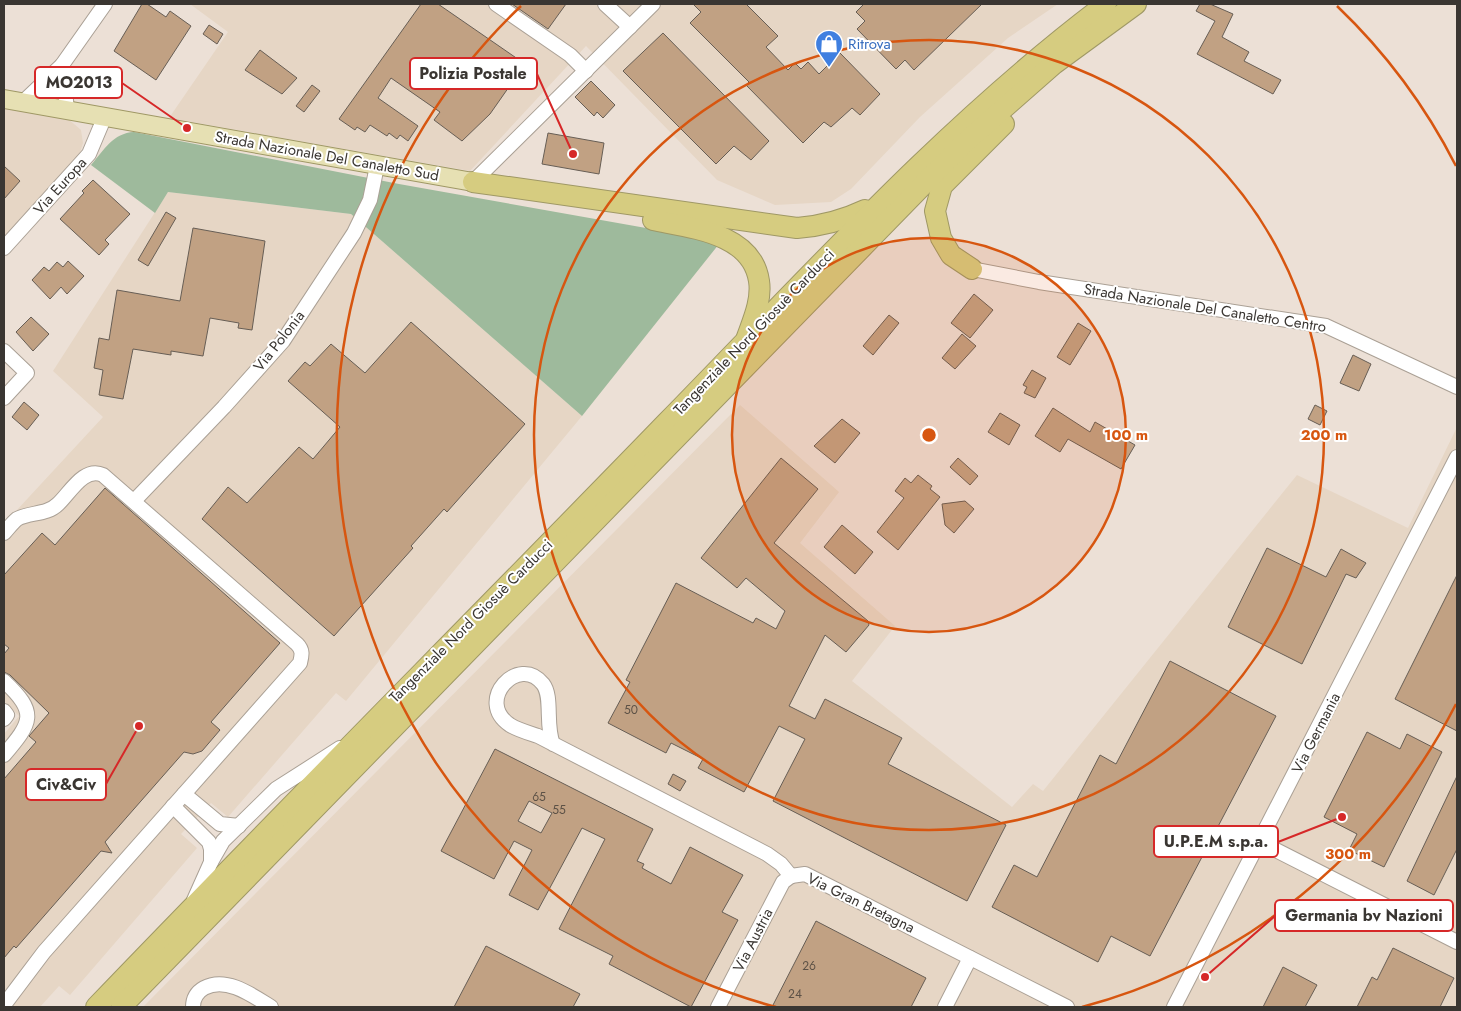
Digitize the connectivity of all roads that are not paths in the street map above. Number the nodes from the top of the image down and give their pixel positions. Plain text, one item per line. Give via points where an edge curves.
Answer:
1 (105, 4) edge
2 (496, 4) edge
3 (606, 4) edge
4 (653, 4) edge
5 (1106, 4) edge
6 (1136, 4) edge
7 (630, 27) junction
8 (62, 65) junction
9 (586, 71) junction
10 (4, 98) edge
11 (1016, 98) junction
12 (23, 102) junction
13 (67, 109) junction
14 (105, 116) junction
15 (377, 166) junction
16 (473, 182) junction
17 (882, 202) junction
18 (4, 248) edge
19 (972, 269) joint
20 (746, 342) junction
21 (4, 351) edge
22 (1457, 387) edge
23 (4, 398) edge
24 (1457, 457) edge
25 (138, 496) junction
26 (4, 534) edge
27 (4, 681) edge
28 (359, 735) junction
29 (553, 744) junction
30 (4, 755) edge
31 (184, 794) junction
32 (173, 806) junction
33 (239, 826) junction
34 (1260, 842) junction
35 (211, 862) junction
36 (791, 876) junction
37 (191, 908) junction
38 (1457, 942) edge
39 (970, 958) junction
40 (4, 1005) edge
41 (125, 1005) edge
42 (96, 1007) edge
43 (193, 1007) edge
44 (271, 1007) edge
45 (718, 1007) edge
46 (945, 1007) edge
47 (1067, 1007) edge
48 (1174, 1007) edge

1 - 8 street
2 - 9 street
3 - 7 street
4 - 7 street
5 - 17 highway, Tangenziale Nord Giosuè Carducci via 959,125
6 - 11 highway, Tangenziale Nord Giosuè Carducci via 1054,64
7 - 9 street
8 - 12 street
8 - 13 street
9 - 16 street
10 - 12 main road, Strada Nazionale Del Canaletto Sud
11 - 19 highway via 1010,118 942,186 935,210 941,238 951,255
11 - 41 highway, Tangenziale Nord Giosuè Carducci via 962,145
12 - 13 main road, Strada Nazionale Del Canaletto Sud
13 - 14 main road, Strada Nazionale Del Canaletto Sud
14 - 15 main road, Strada Nazionale Del Canaletto Sud
14 - 18 street, Via Europa via 89,154
15 - 16 main road, Strada Nazionale Del Canaletto Sud
15 - 25 street, Via Polonia via 370,200 354,233 283,341
16 - 17 highway via 797,228 842,220
16 - 20 highway via 706,232 729,241 755,266 759,282 758,299
17 - 20 highway, Tangenziale Nord Giosuè Carducci via 846,235
19 - 22 street, Strada Nazionale Del Canaletto Centro via 1326,326
20 - 28 highway, Tangenziale Nord Giosuè Carducci
21 - 23 street via 27,373
24 - 34 street, Via Germania
25 - 26 street via 104,475 92,472 56,506 16,520
25 - 31 street via 302,649 300,663
27 - 30 street via 23,701 28,718 22,734
28 - 33 street via 276,789
28 - 37 highway, Tangenziale Nord Giosuè Carducci
29 - 29 street, Via Gran Bretagna via 548,733 548,702 543,684 526,674 509,679 498,692 501,716 509,724
29 - 36 street, Via Gran Bretagna via 767,854
31 - 32 street
31 - 33 street via 220,824
32 - 35 street via 209,842
32 - 40 street via 44,952
33 - 35 street via 223,841
34 - 38 street
34 - 48 street, Via Germania
35 - 37 street
36 - 39 street, Via Gran Bretagna via 805,874
36 - 45 street, Via Austria via 783,882
37 - 42 highway, Tangenziale Nord Giosuè Carducci
39 - 46 street
39 - 47 street, Via Gran Bretagna
43 - 44 street via 199,991 211,984 221,984 253,995

